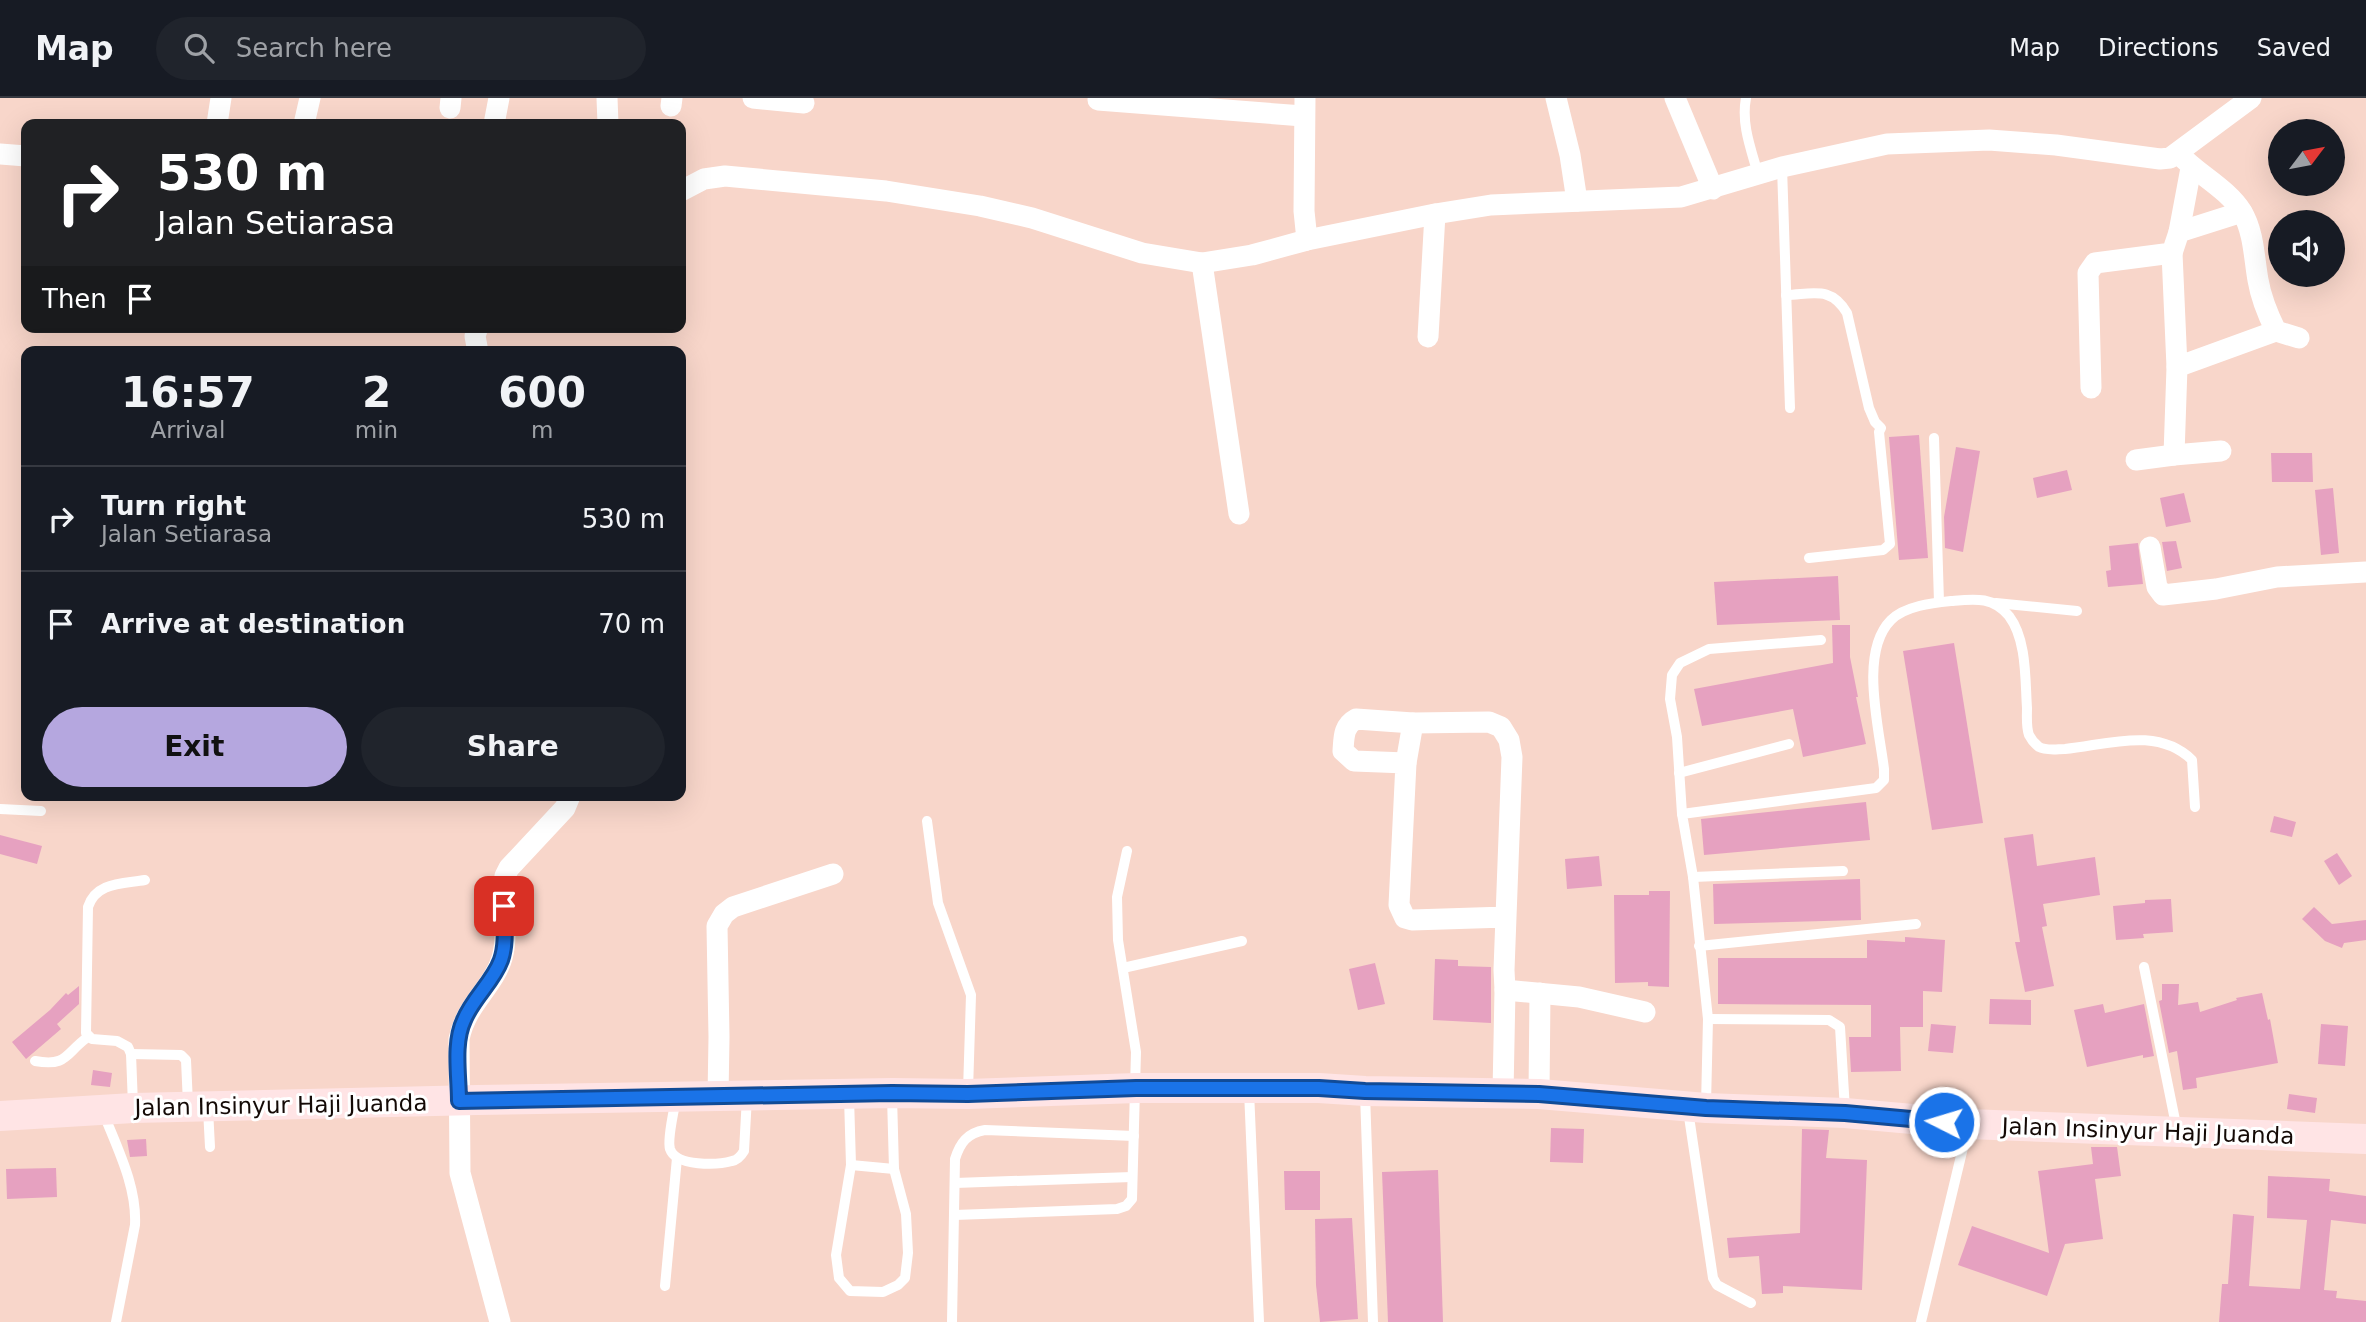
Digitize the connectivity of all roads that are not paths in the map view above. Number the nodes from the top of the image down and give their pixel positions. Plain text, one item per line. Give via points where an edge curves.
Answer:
1 (221, 98) edge
2 (310, 98) edge
3 (499, 98) edge
4 (607, 98) edge
5 (754, 98) edge
6 (1556, 98) edge
7 (1675, 98) edge
8 (1746, 98) edge
9 (2251, 98) edge
10 (1098, 100) dead end
11 (804, 103) dead end
12 (1304, 107) edge
13 (217, 119) edge
14 (305, 119) edge
15 (494, 119) edge
16 (608, 119) edge
17 (0, 154) edge
18 (21, 156) edge
19 (2185, 161) junction
20 (1783, 167) junction
21 (1758, 174) junction
22 (686, 188) edge
23 (1713, 189) junction
24 (1577, 201) junction
25 (2242, 212) junction
26 (1435, 214) junction
27 (2179, 232) junction
28 (1307, 240) junction
29 (2172, 253) junction
30 (1202, 263) junction
31 (1786, 295) junction
32 (2276, 331) junction
33 (1428, 337) dead end
34 (2299, 338) dead end
35 (2177, 367) junction
36 (2091, 388) dead end
37 (1790, 408) dead end
38 (1934, 438) dead end
39 (2221, 451) dead end
40 (2174, 455) junction
41 (2136, 460) dead end
42 (1239, 513) dead end
43 (2150, 547) dead end
44 (1810, 558) dead end
45 (2366, 572) edge
46 (1939, 602) junction
47 (1996, 603) junction
48 (2077, 611) dead end
49 (1821, 640) dead end
50 (1413, 723) junction
51 (1789, 744) dead end
52 (1406, 763) junction
53 (1679, 773) junction
54 (568, 801) edge
55 (2195, 807) dead end
56 (0, 810) edge
57 (41, 811) dead end
58 (1682, 814) junction
59 (927, 821) dead end
60 (1127, 851) dead end
61 (1843, 871) dead end
62 (833, 874) dead end
63 (1693, 877) junction
64 (145, 880) dead end
65 (1506, 917) junction
66 (1916, 924) dead end
67 (1242, 941) dead end
68 (1699, 946) junction
69 (2144, 967) dead end
70 (1123, 968) junction
71 (1505, 990) junction
72 (1540, 993) junction
73 (1645, 1012) dead end
74 (1708, 1018) junction
75 (88, 1037) junction
76 (131, 1054) junction
77 (35, 1061) dead end
78 (1136, 1088) junction
79 (1249, 1088) junction
80 (1365, 1091) junction
81 (892, 1093) junction
82 (1503, 1093) junction
83 (968, 1094) junction
84 (1539, 1094) junction
85 (849, 1095) junction
86 (732, 1097) junction
87 (676, 1098) junction
88 (459, 1101) junction
89 (198, 1106) junction
90 (134, 1108) junction
91 (1696, 1108) junction
92 (102, 1110) junction
93 (1845, 1113) junction
94 (11, 1115) edge
95 (1968, 1124) junction
96 (2177, 1130) junction
97 (1134, 1136) junction
98 (2366, 1139) edge
99 (210, 1147) dead end
100 (677, 1158) junction
101 (851, 1165) junction
102 (894, 1169) junction
103 (1132, 1177) junction
104 (955, 1183) junction
105 (954, 1215) junction
106 (665, 1286) dead end
107 (1751, 1303) dead end
108 (116, 1322) edge
109 (500, 1322) edge
110 (952, 1322) edge
111 (1259, 1322) edge
112 (1373, 1322) edge
113 (1921, 1322) edge

1 - 13 street
2 - 14 street
3 - 15 street
4 - 16 street
5 - 11 street
6 - 24 street
7 - 23 street
8 - 21 lane via 1744,116
9 - 19 street
10 - 12 street
12 - 28 street
17 - 18 street
19 - 20 street via 1989,140 1887,144
19 - 25 street
19 - 27 street
20 - 21 street
20 - 31 lane
21 - 23 street
22 - 30 street via 725,176 886,191 993,209 1142,253
23 - 24 street via 1670,198
24 - 26 street via 1491,205
25 - 27 street
25 - 32 street via 2261,292
26 - 28 street
26 - 33 street
27 - 29 street
28 - 30 street
29 - 35 street
29 - 36 street via 2091,267
30 - 42 street
31 - 37 lane
31 - 44 lane via 1827,293 1842,304 1869,408 1881,428 1890,544 1883,550
32 - 34 street
32 - 35 street
35 - 40 street
38 - 46 lane
39 - 40 street
40 - 41 street
43 - 45 street via 2157,587 2163,595 2277,577
46 - 47 lane via 1982,598
46 - 58 lane via 1891,619 1878,639 1872,666 1884,768 1881,784
47 - 48 lane
47 - 55 lane via 2010,617 2019,637 2028,733 2035,743 2043,749 2057,749 2134,739 2173,746 2192,760
49 - 53 lane via 1709,649 1680,663 1672,675 1670,699
50 - 52 street
50 - 52 street via 1356,719 1345,728 1343,751 1347,757
50 - 65 street via 1489,722 1501,727 1509,740
51 - 53 lane
52 - 65 street via 1401,913 1412,920
53 - 58 lane
54 - 88 street via 505,876 502,958 463,1022
56 - 57 lane
58 - 63 lane
59 - 83 lane via 940,910 971,995
60 - 70 lane via 1117,897
61 - 63 lane
62 - 86 street via 733,907 717,926 719,1037
63 - 68 lane
64 - 75 lane via 106,887 91,898
65 - 71 street
66 - 68 lane
67 - 70 lane
68 - 74 lane
69 - 96 lane
70 - 78 lane via 1136,1052
71 - 72 street
71 - 82 street
72 - 73 street
72 - 84 street
74 - 91 lane
74 - 93 lane via 1829,1020 1840,1027
75 - 76 lane via 122,1043
75 - 77 lane via 59,1062
76 - 89 lane via 181,1055
76 - 90 lane
78 - 79 main road, Jalan Insinyur Haji Juanda
78 - 83 main road, Jalan Insinyur Haji Juanda
78 - 97 lane
79 - 80 main road, Jalan Insinyur Haji Juanda
79 - 111 lane
80 - 82 main road, Jalan Insinyur Haji Juanda
80 - 112 lane
81 - 83 main road, Jalan Insinyur Haji Juanda
81 - 85 main road, Jalan Insinyur Haji Juanda
81 - 102 lane
82 - 84 main road, Jalan Insinyur Haji Juanda
84 - 91 main road, Jalan Insinyur Haji Juanda
85 - 86 main road, Jalan Insinyur Haji Juanda
85 - 101 lane
86 - 87 main road, Jalan Insinyur Haji Juanda
86 - 100 lane via 746,1142 740,1158 687,1163
87 - 88 main road, Jalan Insinyur Haji Juanda
87 - 100 lane via 670,1149
88 - 89 main road, Jalan Insinyur Haji Juanda
88 - 109 street via 460,1173
89 - 90 main road, Jalan Insinyur Haji Juanda
89 - 99 lane
90 - 92 main road, Jalan Insinyur Haji Juanda
91 - 93 main road, Jalan Insinyur Haji Juanda
91 - 107 lane via 1713,1278 1717,1285
92 - 94 main road, Jalan Insinyur Haji Juanda
92 - 108 lane via 135,1209
93 - 95 main road, Jalan Insinyur Haji Juanda
95 - 96 main road, Jalan Insinyur Haji Juanda
95 - 113 lane
96 - 98 main road, Jalan Insinyur Haji Juanda
97 - 103 lane
97 - 104 lane via 973,1132 958,1151
100 - 106 lane
101 - 102 lane
101 - 102 lane via 836,1255 839,1278 850,1291 883,1292 905,1278 906,1214
103 - 104 lane
103 - 105 lane via 1132,1199 1117,1209
104 - 105 lane
105 - 110 lane

